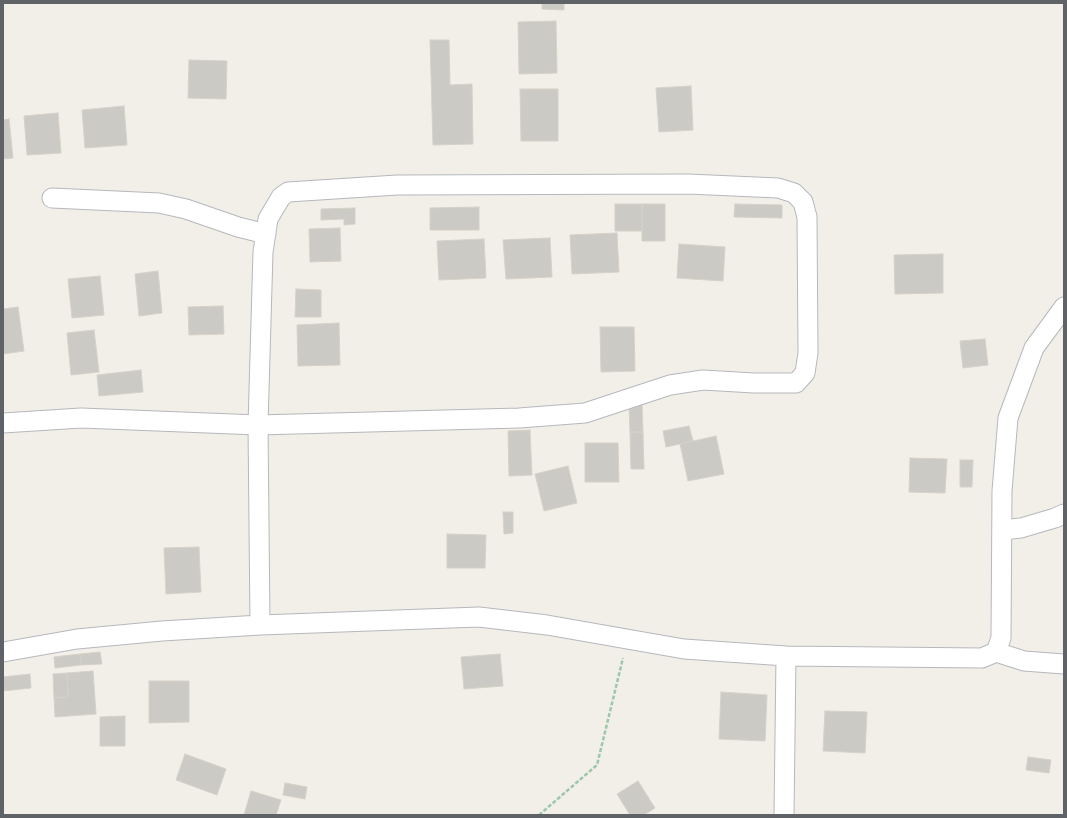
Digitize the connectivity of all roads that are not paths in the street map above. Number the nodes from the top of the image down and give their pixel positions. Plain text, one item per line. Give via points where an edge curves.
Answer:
1 (52, 198) dead end
2 (266, 234) junction
3 (1064, 307) edge
4 (3, 423) edge
5 (258, 425) junction
6 (1064, 514) edge
7 (1002, 530) junction
8 (260, 625) junction
9 (3, 652) edge
10 (996, 652) junction
11 (786, 656) junction
12 (1064, 664) edge
13 (784, 815) edge

1 - 2 street via 159,203
2 - 5 street via 262,267
2 - 5 street via 268,219 281,197 288,192 309,190 397,185 688,184 778,188 794,193 803,202 806,210 808,353 805,373 796,383 703,380 670,385 585,413 519,418
3 - 7 street via 1034,348 1008,418 1002,491
4 - 5 street via 81,418
5 - 8 street
6 - 7 street via 1022,528
7 - 10 street via 1001,638
8 - 9 street via 77,639
8 - 11 street via 479,617 547,625 684,649
10 - 11 street via 982,658
10 - 12 street via 1024,661
11 - 13 street

